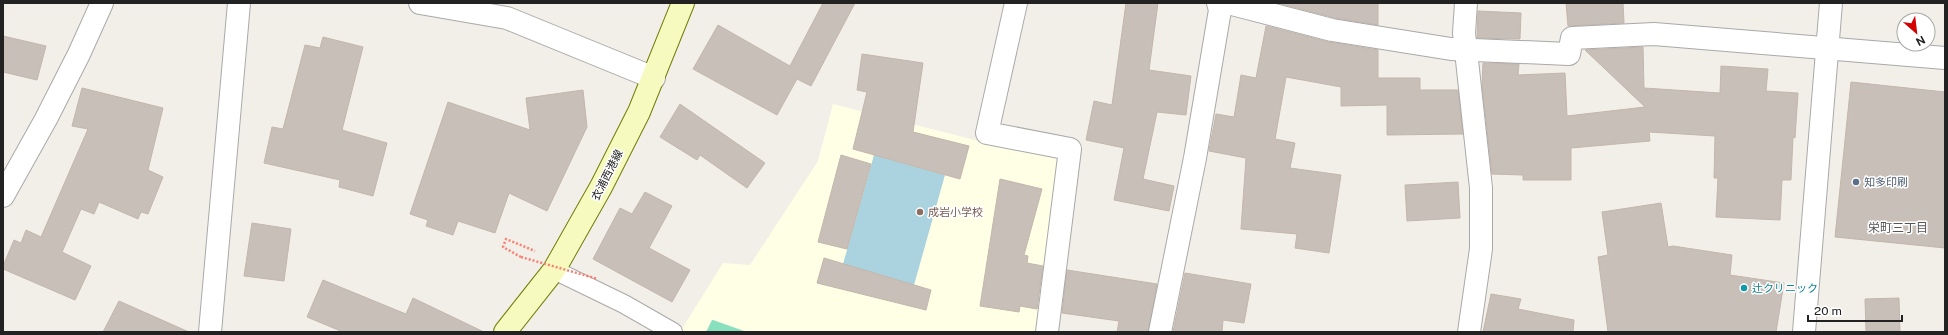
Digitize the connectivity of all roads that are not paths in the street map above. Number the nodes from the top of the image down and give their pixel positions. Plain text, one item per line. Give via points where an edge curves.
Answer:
1 (102, 3) edge
2 (239, 3) edge
3 (420, 3) edge
4 (684, 3) edge
5 (1016, 3) edge
6 (1218, 3) edge
7 (1228, 3) edge
8 (1466, 3) edge
9 (1831, 3) edge
10 (1827, 48) junction
11 (1465, 49) junction
12 (1945, 58) edge
13 (654, 78) junction
14 (3, 196) edge
15 (554, 270) junction
16 (210, 332) edge
17 (505, 332) edge
18 (673, 332) edge
19 (1047, 332) edge
20 (1160, 332) edge
21 (1469, 332) edge
22 (1804, 332) edge

1 - 14 street via 46,120
2 - 16 street
3 - 13 street via 507,18
4 - 13 main road, 衣浦西港線
5 - 19 street via 986,133 1070,149
6 - 20 street via 1220,10 1195,158
7 - 11 street via 1332,30
8 - 11 street
9 - 10 street
10 - 11 street via 1654,34 1572,38 1569,54
10 - 12 street
10 - 22 street
11 - 21 street via 1481,188 1481,249
13 - 15 main road, 衣浦西港線 via 601,187
15 - 17 main road, 衣浦西港線
15 - 18 lane via 624,304

